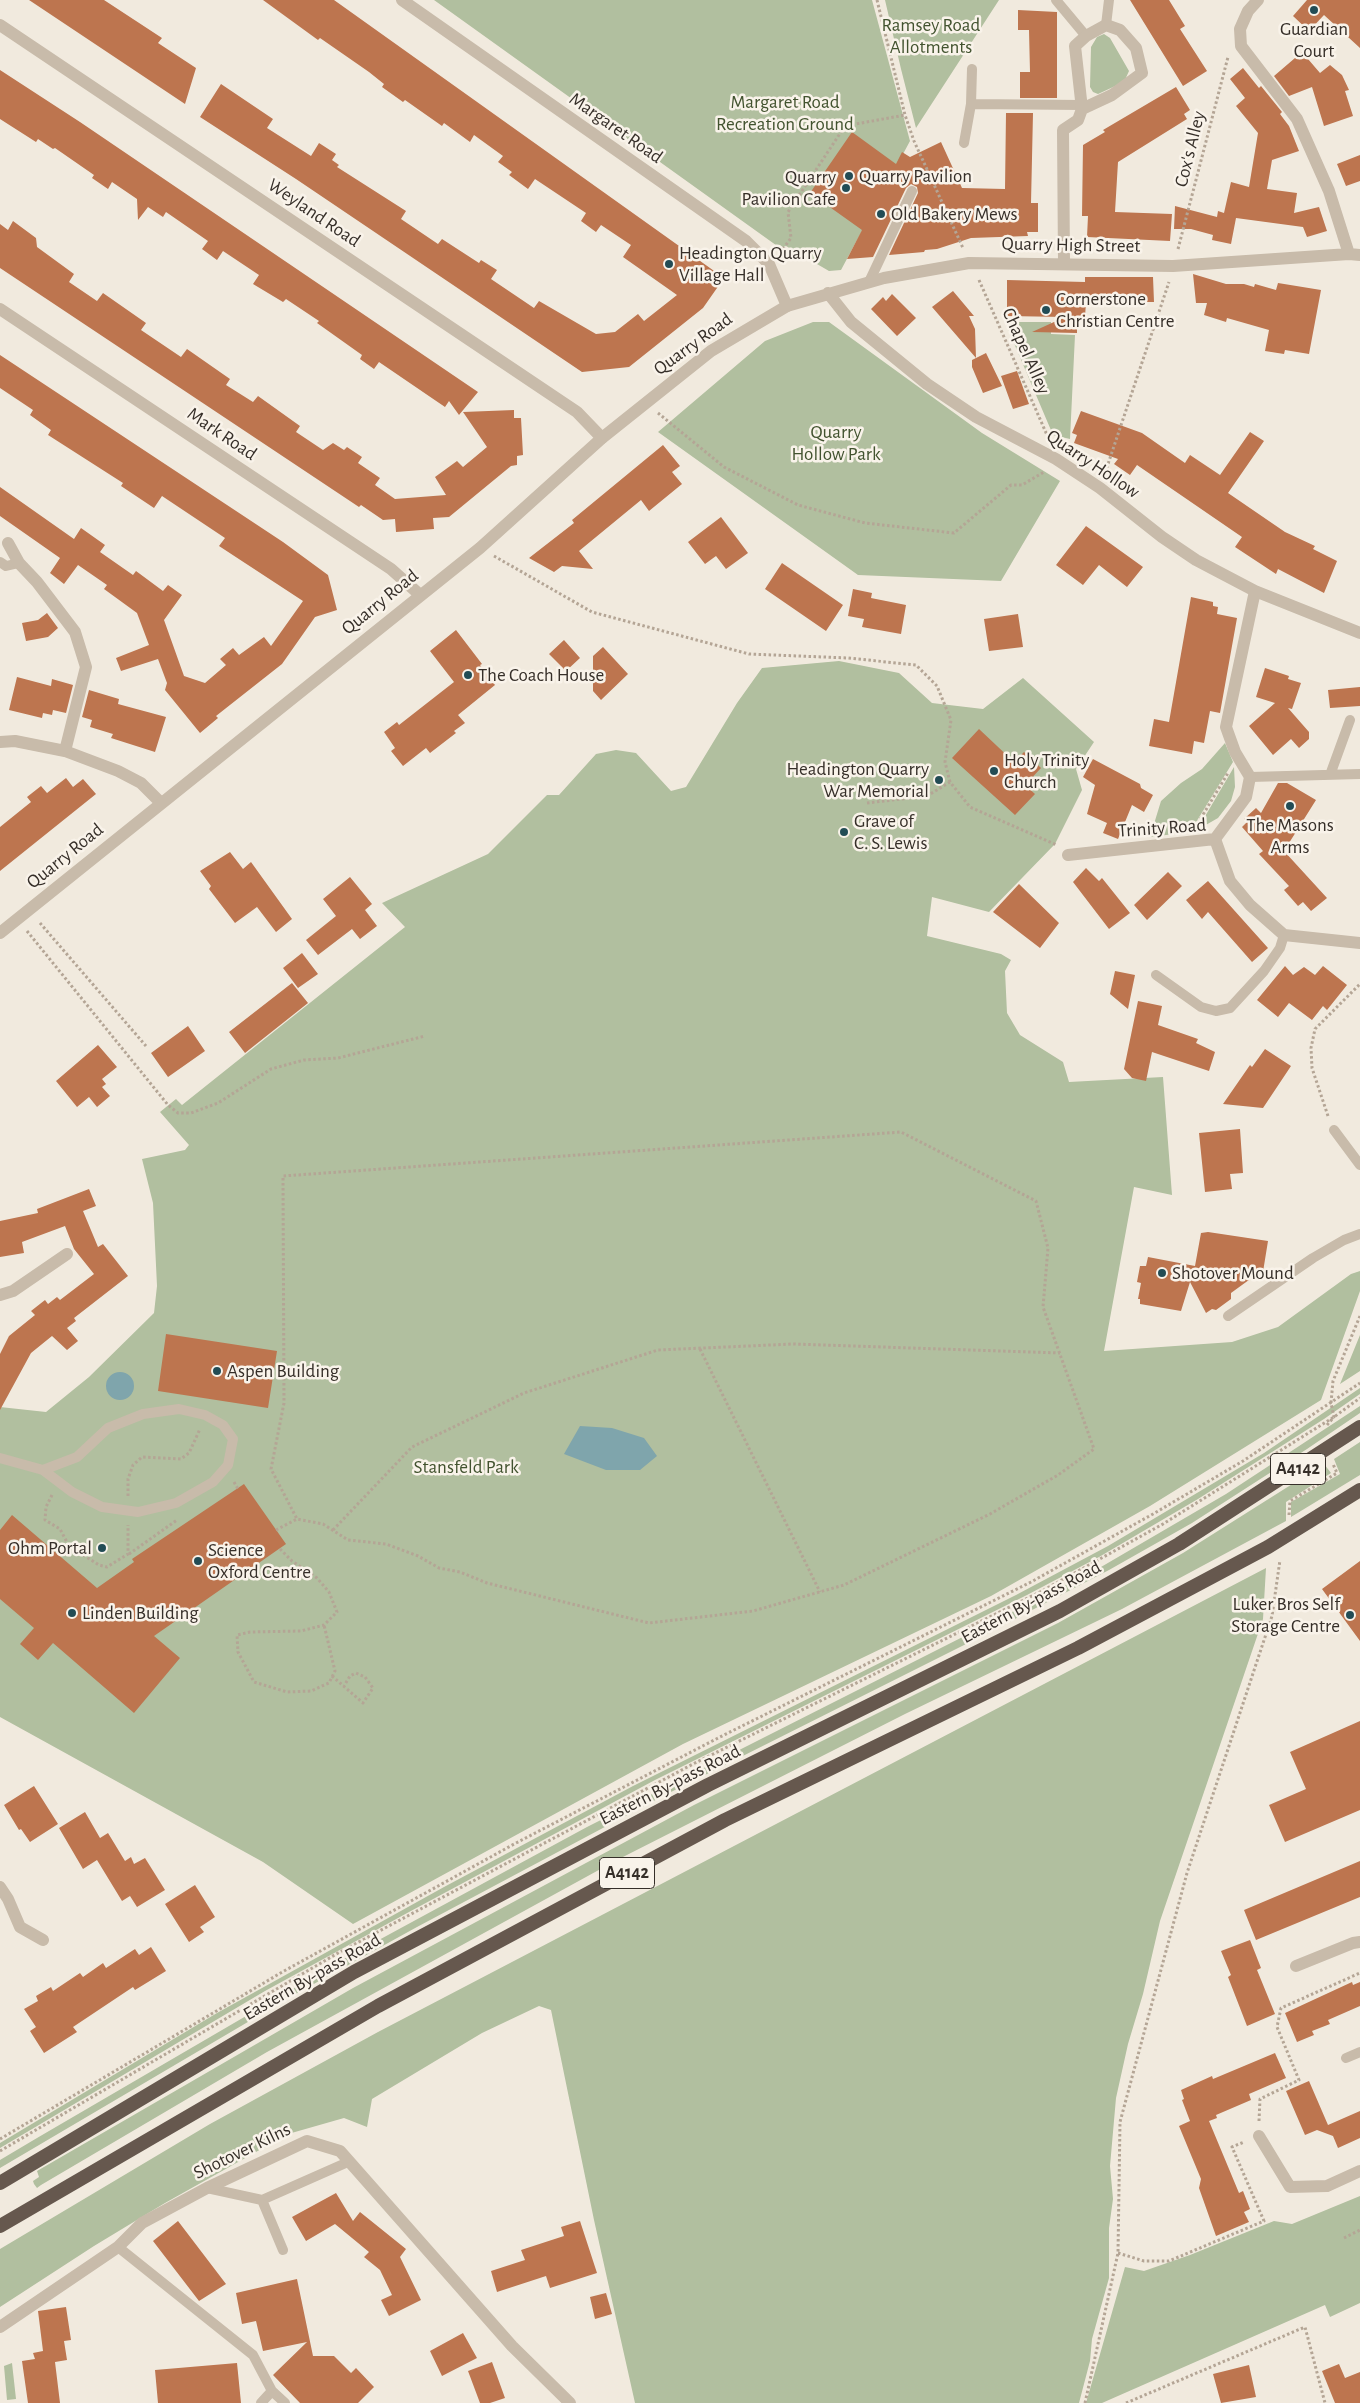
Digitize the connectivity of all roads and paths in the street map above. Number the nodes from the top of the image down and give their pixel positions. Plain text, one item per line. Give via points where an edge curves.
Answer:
1 (402, 0) edge
2 (877, 0) edge
3 (1056, 0) edge
4 (1109, 0) edge
5 (1258, 0) edge
6 (0, 25) edge
7 (1106, 26) junction
8 (1086, 36) junction
9 (1241, 46) junction
10 (972, 69) dead end
11 (970, 104) junction
12 (1082, 107) junction
13 (906, 115) junction
14 (964, 143) dead end
15 (912, 191) dead end
16 (1355, 255) edge
17 (970, 263) junction
18 (1064, 263) junction
19 (769, 264) junction
20 (1173, 266) junction
21 (870, 282) junction
22 (828, 293) junction
23 (787, 306) junction
24 (0, 309) edge
25 (647, 402) junction
26 (602, 438) junction
27 (1051, 456) junction
28 (1100, 488) junction
29 (8, 543) dead end
30 (480, 548) junction
31 (0, 562) edge
32 (19, 563) junction
33 (1255, 591) junction
34 (419, 594) junction
35 (1360, 633) edge
36 (1350, 720) dead end
37 (0, 742) edge
38 (65, 751) junction
39 (1238, 757) junction
40 (1360, 774) edge
41 (1330, 775) junction
42 (1250, 777) junction
43 (950, 782) junction
44 (161, 803) junction
45 (867, 803) dead end
46 (1215, 839) junction
47 (1186, 843) junction
48 (1068, 855) joint
49 (29, 910) junction
50 (17, 919) junction
51 (0, 933) edge
52 (1284, 935) junction
53 (1360, 943) edge
54 (1156, 975) dead end
55 (1360, 984) edge
56 (425, 1036) dead end
57 (146, 1046) dead end
58 (1334, 1130) joint
59 (1360, 1165) edge
60 (1360, 1234) edge
61 (67, 1254) dead end
62 (0, 1295) edge
63 (1228, 1316) dead end
64 (1360, 1316) edge
65 (700, 1349) junction
66 (1060, 1353) junction
67 (1360, 1383) edge
68 (1360, 1398) edge
69 (1331, 1403) junction
70 (205, 1415) junction
71 (1334, 1417) junction
72 (1360, 1427) edge
73 (1327, 1450) junction
74 (0, 1458) edge
75 (43, 1470) junction
76 (59, 1482) junction
77 (1360, 1490) edge
78 (128, 1511) junction
79 (297, 1520) junction
80 (276, 1530) dead end
81 (333, 1530) junction
82 (1287, 1536) junction
83 (280, 1549) dead end
84 (820, 1592) junction
85 (324, 1625) junction
86 (332, 1676) junction
87 (344, 1686) junction
88 (0, 1887) edge
89 (43, 1940) dead end
90 (1360, 1942) edge
91 (1296, 1966) dead end
92 (1360, 2052) edge
93 (1346, 2058) dead end
94 (1259, 2136) dead end
95 (0, 2139) edge
96 (0, 2151) edge
97 (348, 2162) junction
98 (1360, 2171) edge
99 (0, 2183) edge
100 (207, 2188) junction
101 (262, 2200) junction
102 (0, 2226) edge
103 (1360, 2230) edge
104 (1344, 2238) dead end
105 (118, 2248) junction
106 (283, 2250) dead end
107 (0, 2327) edge
108 (272, 2391) junction
109 (262, 2403) edge
110 (285, 2403) edge
111 (570, 2403) edge
112 (1085, 2403) edge
113 (1126, 2403) edge
114 (1325, 2403) edge

1 - 19 street, Margaret Road via 746,241
2 - 13 path, Chapel Alley
3 - 8 lane
4 - 7 lane
5 - 9 street via 1248,11 1240,29
6 - 26 street, Weyland Road via 577,412
7 - 8 street
7 - 12 street via 1120,30 1136,48 1142,73 1112,95
8 - 12 street via 1075,46
9 - 16 street via 1298,119
9 - 20 path, Cox's Alley via 1230,52
10 - 11 lane
11 - 12 lane
11 - 14 lane
12 - 18 street via 1078,120 1063,130
13 - 17 path, Chapel Alley via 914,141
13 - 19 path via 845,126 788,212 791,238
15 - 21 lane
16 - 20 street, Quarry High Street
17 - 18 street, Quarry High Street
17 - 21 street, Quarry High Street
17 - 27 path, Chapel Alley via 1048,437
18 - 20 street, Quarry High Street
19 - 23 street, Margaret Road
20 - 28 path, Cox's Alley
21 - 22 street, Quarry High Street
22 - 23 street, Quarry High Street
22 - 27 street, Quarry Hollow via 851,322 927,384 976,417
23 - 25 street, Quarry Road via 712,351
24 - 34 street, Mark Road via 391,569
25 - 26 street, Quarry Road
25 - 27 path via 668,423 724,466 798,505 865,523 954,533 1011,485 1022,485 1045,471
26 - 30 street, Quarry Road
27 - 28 street, Quarry Hollow
28 - 33 street, Quarry Hollow via 1190,556
29 - 32 street
30 - 34 street, Quarry Road
30 - 43 path via 592,612 748,654 848,658 916,665 937,686 952,720 945,762
31 - 32 lane via 6,566
32 - 38 street via 74,632 86,667
33 - 35 street, Quarry Hollow
33 - 39 street via 1226,727
34 - 44 street, Quarry Road
36 - 41 lane
37 - 38 street via 15,741
38 - 44 street via 141,783
39 - 42 street
39 - 47 path
40 - 41 lane
41 - 42 lane
42 - 46 street via 1246,796
43 - 45 path via 927,796
43 - 48 path via 970,807 1056,844
44 - 49 street, Quarry Road
46 - 47 street, Trinity Road
46 - 52 street, Trinity Road via 1230,881 1250,905
47 - 48 street, Trinity Road
49 - 50 street, Quarry Road
49 - 57 path
50 - 51 street, Quarry Road
50 - 56 path via 168,1105 178,1113 218,1103 271,1069 304,1060 338,1058
52 - 53 street
52 - 54 lane via 1280,948 1264,972 1230,1008 1216,1011 1201,1007
55 - 58 path via 1316,1029 1311,1048 1316,1084
58 - 59 lane
60 - 63 lane via 1313,1258
61 - 62 street via 13,1291
64 - 69 path via 1333,1381
65 - 66 path via 793,1344
65 - 81 path via 658,1350 524,1393 412,1446
65 - 84 path
66 - 79 path via 1043,1307 1048,1248 1036,1201 900,1132 283,1176 284,1403 272,1469
66 - 84 path via 1094,1449 1058,1475 990,1514 844,1585
67 - 69 path
68 - 71 path
69 - 71 path
69 - 95 path via 1243,1461 1145,1519 1031,1582 516,1843 284,1971
70 - 75 lane via 179,1409 143,1414 108,1428 78,1457
70 - 78 path via 198,1439 181,1459 142,1458 133,1465 128,1479
70 - 78 lane via 223,1425 233,1439 228,1465 213,1482 176,1503 138,1512
71 - 73 path via 1323,1431
71 - 96 path via 1163,1524 1042,1591 692,1764 338,1953
72 - 73 highway, Eastern By-pass Road / A4142
73 - 82 path via 1337,1473 1290,1500
73 - 99 highway, Eastern By-pass Road / A4142 via 1179,1544 1060,1611 708,1785 354,1972
74 - 75 lane
75 - 76 lane
76 - 78 lane via 102,1507
76 - 78 path via 46,1507 45,1520 60,1529 69,1546 99,1565 107,1567 128,1554
77 - 82 highway, A4142
79 - 80 path
79 - 81 path via 323,1524
81 - 84 path via 348,1540 386,1544 418,1556 438,1568 460,1572 487,1583 649,1623 753,1611
82 - 102 highway, A4142 via 1078,1648 724,1820 404,1992
82 - 112 path via 1280,1558 1272,1616 1187,1873 1120,2122 1118,2252
83 - 85 path via 317,1578 329,1592 337,1612
85 - 86 path via 335,1671
85 - 86 path via 302,1631 237,1635 238,1652 254,1682 287,1692 311,1691 329,1683
86 - 87 path
87 - 87 path via 363,1703 373,1688 365,1677 356,1673
88 - 89 street via 20,1927
90 - 91 street
92 - 93 lane
94 - 98 street via 1290,2187 1327,2186
97 - 100 street, Shotover Kilns via 340,2151 307,2141
97 - 101 lane
97 - 111 street, Shotover Kilns via 512,2346
100 - 101 lane
100 - 105 street, Shotover Kilns via 142,2223
101 - 106 lane
103 - 104 path
105 - 107 street, Shotover Kilns
105 - 108 lane via 253,2355
108 - 109 lane
108 - 110 lane
113 - 114 path via 1305,2327

